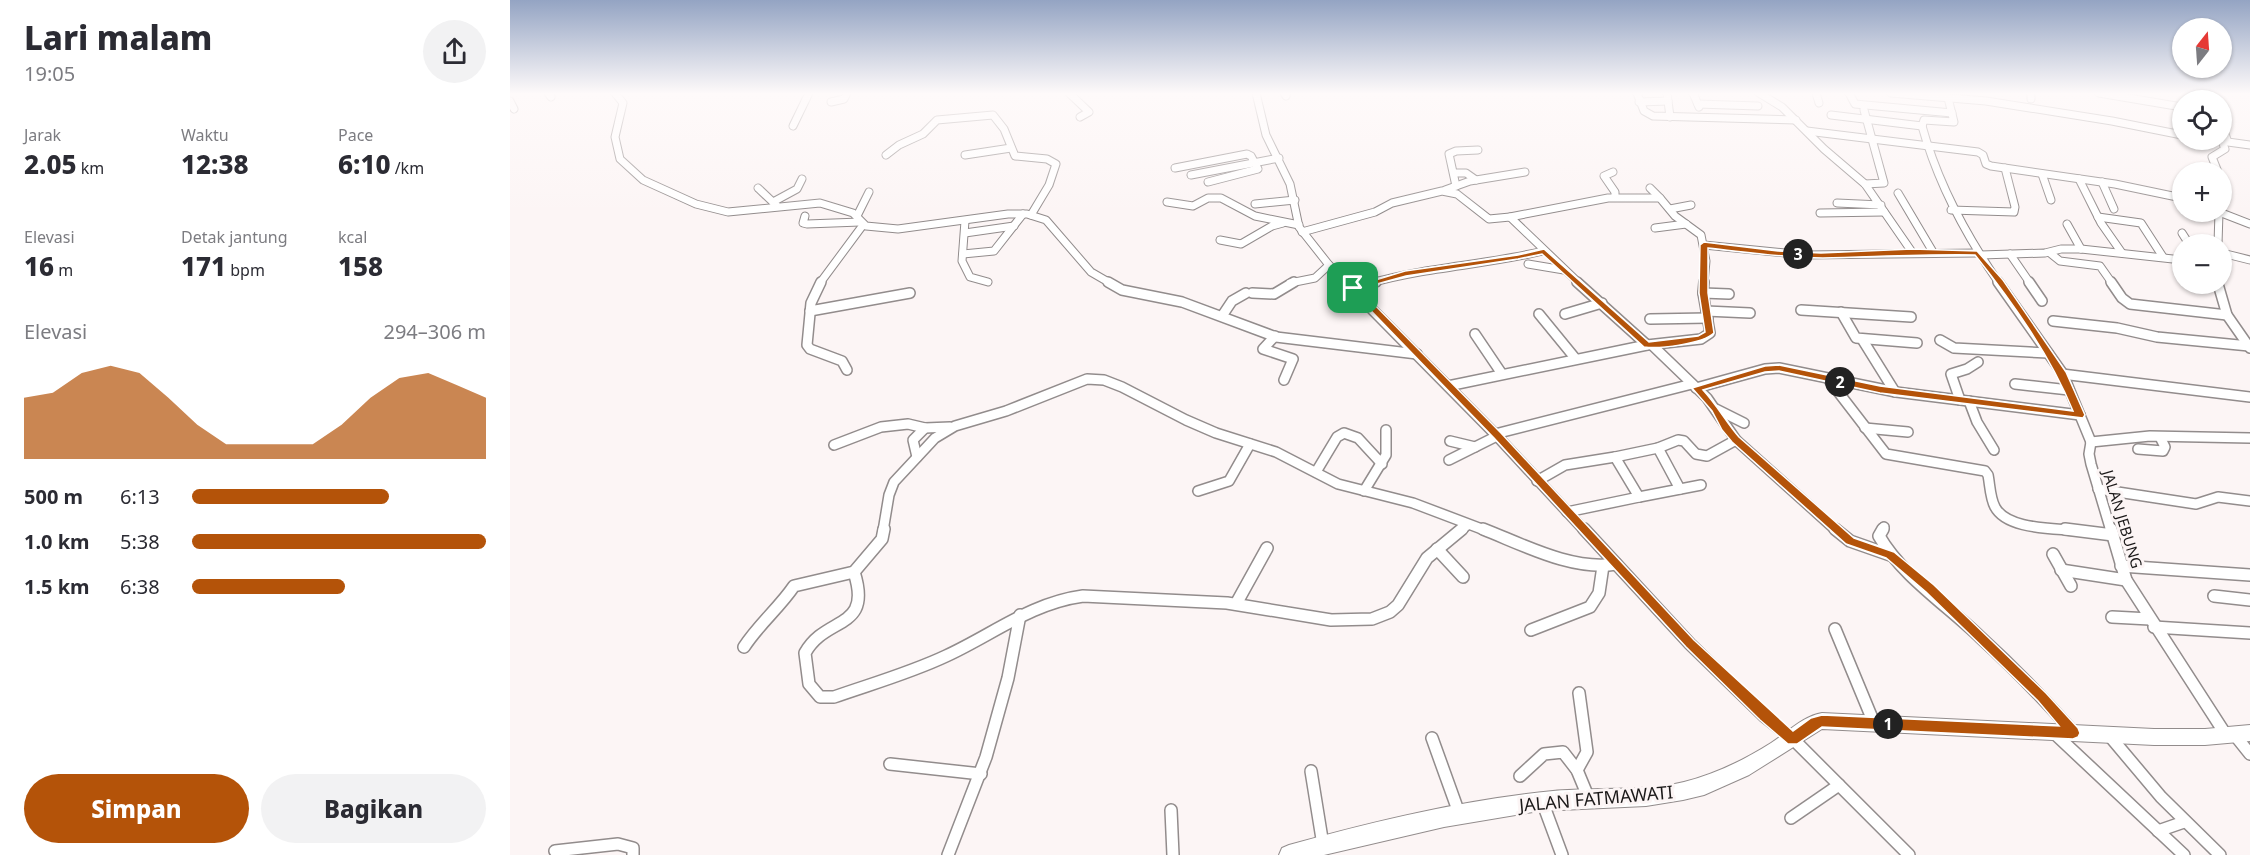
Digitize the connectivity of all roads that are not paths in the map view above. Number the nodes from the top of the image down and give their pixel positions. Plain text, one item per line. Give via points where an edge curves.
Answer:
1 (616, 133) edge
2 (924, 133) edge
3 (1005, 133) edge
4 (1266, 133) edge
5 (1809, 133) edge
6 (1822, 133) edge
7 (1869, 133) edge
8 (1924, 133) edge
9 (1871, 139) junction
10 (2232, 142) edge
11 (2250, 145) edge
12 (1927, 146) junction
13 (1011, 148) junction
14 (1478, 150) dead end
15 (2225, 150) edge
16 (886, 155) dead end
17 (965, 155) dead end
18 (1277, 155) junction
19 (1253, 159) junction
20 (2214, 162) edge
21 (1175, 168) dead end
22 (2005, 168) junction
23 (1525, 172) dead end
24 (1612, 172) dead end
25 (1454, 173) junction
26 (2042, 174) junction
27 (1191, 175) dead end
28 (802, 179) dead end
29 (2079, 179) junction
30 (1476, 180) junction
31 (1208, 182) dead end
32 (2102, 182) junction
33 (1865, 184) junction
34 (1456, 186) junction
35 (758, 188) dead end
36 (1650, 188) dead end
37 (1442, 190) junction
38 (869, 192) dead end
39 (1898, 194) dead end
40 (2172, 196) edge
41 (1615, 197) junction
42 (1660, 198) junction
43 (1294, 200) junction
44 (2050, 200) dead end
45 (1167, 202) dead end
46 (1837, 203) dead end
47 (775, 204) junction
48 (1255, 204) dead end
49 (1691, 205) dead end
50 (1882, 208) junction
51 (1670, 209) junction
52 (2114, 209) dead end
53 (1951, 210) junction
54 (1820, 213) dead end
55 (1027, 215) junction
56 (805, 216) dead end
57 (1510, 217) junction
58 (2098, 217) junction
59 (2232, 217) edge
60 (860, 221) junction
61 (966, 221) junction
62 (1286, 223) junction
63 (1686, 224) junction
64 (2067, 224) dead end
65 (2250, 224) edge
66 (1014, 226) junction
67 (1300, 228) junction
68 (1655, 228) dead end
69 (965, 233) junction
70 (1220, 240) dead end
71 (1704, 245) junction
72 (2081, 249) junction
73 (1544, 251) junction
74 (1912, 252) junction
75 (1933, 252) junction
76 (2050, 253) junction
77 (2122, 253) junction
78 (963, 254) junction
79 (1979, 254) junction
80 (2010, 254) junction
81 (2232, 256) edge
82 (2163, 257) junction
83 (2172, 258) edge
84 (2250, 260) edge
85 (1528, 264) dead end
86 (1329, 265) junction
87 (1565, 270) junction
88 (988, 282) dead end
89 (1353, 288) junction
90 (910, 293) dead end
91 (1703, 293) junction
92 (1729, 294) dead end
93 (2221, 294) edge
94 (2042, 301) dead end
95 (1602, 303) junction
96 (1801, 310) dead end
97 (810, 311) junction
98 (1841, 312) junction
99 (1750, 313) dead end
100 (1539, 314) dead end
101 (1565, 314) dead end
102 (1707, 314) junction
103 (2227, 315) junction
104 (1222, 316) junction
105 (1911, 317) dead end
106 (1650, 319) dead end
107 (2053, 321) dead end
108 (1475, 334) dead end
109 (1275, 336) junction
110 (1967, 338) dead end
111 (1862, 339) junction
112 (1940, 340) dead end
113 (1917, 343) dead end
114 (1650, 345) junction
115 (2249, 347) edge
116 (1973, 348) junction
117 (2048, 353) junction
118 (1417, 354) junction
119 (1575, 358) junction
120 (1978, 362) dead end
121 (847, 370) dead end
122 (1502, 374) junction
123 (2062, 374) junction
124 (1284, 380) dead end
125 (1829, 380) junction
126 (2015, 384) dead end
127 (1448, 386) junction
128 (1694, 386) junction
129 (2069, 390) junction
130 (1894, 392) junction
131 (2250, 397) edge
132 (1964, 400) junction
133 (1716, 409) junction
134 (2080, 415) junction
135 (1744, 423) dead end
136 (955, 426) junction
137 (925, 428) junction
138 (1865, 428) junction
139 (1386, 430) dead end
140 (1908, 432) dead end
141 (1496, 434) junction
142 (2160, 437) junction
143 (2250, 438) edge
144 (1736, 440) junction
145 (1450, 441) dead end
146 (2091, 442) junction
147 (1250, 444) junction
148 (834, 445) dead end
149 (1475, 447) junction
150 (1658, 448) junction
151 (2138, 449) dead end
152 (1994, 450) dead end
153 (917, 457) junction
154 (1616, 457) junction
155 (1449, 460) dead end
156 (1382, 464) junction
157 (1316, 472) junction
158 (1537, 481) junction
159 (1701, 485) dead end
160 (1680, 489) junction
161 (2098, 489) junction
162 (1364, 491) junction
163 (1198, 492) dead end
164 (1639, 497) junction
165 (2250, 501) edge
166 (1567, 512) junction
167 (1467, 525) junction
168 (1884, 527) dead end
169 (2113, 535) junction
170 (1268, 548) dead end
171 (1437, 549) junction
172 (2053, 554) dead end
173 (1890, 555) junction
174 (1616, 564) junction
175 (1603, 566) junction
176 (2121, 566) junction
177 (2061, 570) junction
178 (854, 572) junction
179 (2250, 575) edge
180 (1463, 577) dead end
181 (2126, 580) junction
182 (2071, 586) dead end
183 (2214, 596) dead end
184 (2250, 600) edge
185 (1236, 604) junction
186 (1020, 615) junction
187 (2112, 617) dead end
188 (2152, 623) junction
189 (1834, 629) dead end
190 (1531, 630) dead end
191 (2250, 633) edge
192 (744, 647) dead end
193 (1579, 693) dead end
194 (1874, 723) junction
195 (2053, 732) junction
196 (2073, 733) junction
197 (2109, 734) junction
198 (2237, 734) edge
199 (1432, 738) dead end
200 (1793, 739) junction
201 (2250, 754) edge
202 (890, 764) dead end
203 (1577, 770) junction
204 (1311, 771) dead end
205 (981, 774) junction
206 (1520, 776) dead end
207 (1839, 785) junction
208 (1589, 799) junction
209 (1542, 801) junction
210 (1171, 810) dead end
211 (1459, 813) junction
212 (1791, 818) dead end
213 (2184, 822) junction
214 (2158, 831) junction
215 (1323, 845) junction
216 (555, 851) dead end
217 (633, 855) edge
218 (948, 855) edge
219 (1173, 855) edge
220 (1289, 855) edge
221 (1562, 855) edge
222 (1909, 855) edge
223 (2184, 855) edge
224 (2220, 855) edge

1 - 47 street via 620,159 642,180 696,204 720,210 740,212
2 - 16 street
3 - 13 street
4 - 18 street
5 - 33 street
6 - 9 street
7 - 9 street
8 - 12 street, JALAN JEBUNG
9 - 12 street
9 - 33 street via 1884,183
10 - 11 street
12 - 22 street via 1980,153 1987,165
12 - 53 street, JALAN JEBUNG
13 - 17 street
13 - 55 street via 1017,157 1049,159 1056,164 1049,185
14 - 25 street via 1463,147 1449,154 1449,166
15 - 20 street via 2212,157
18 - 19 street
18 - 43 street
19 - 21 street via 1246,154
19 - 27 street
19 - 31 street via 1256,171
22 - 26 street
22 - 53 street via 2014,212
23 - 30 street
24 - 41 street via 1604,176
25 - 30 street via 1466,173
25 - 34 street
26 - 29 street
26 - 44 street
28 - 47 street via 797,189
29 - 32 street
29 - 58 street
30 - 34 street
32 - 40 street
32 - 52 street
33 - 50 street
34 - 37 street
35 - 47 street
36 - 42 street
37 - 57 street via 1457,194 1489,219
37 - 67 street via 1392,203 1376,212
38 - 60 street
39 - 75 street
41 - 42 street
41 - 57 street
42 - 51 street
43 - 48 street
43 - 67 street
45 - 62 street via 1193,206 1208,198 1221,198 1255,216
46 - 50 street
47 - 60 street via 816,202
49 - 51 street
50 - 54 street
50 - 74 street
51 - 63 street
53 - 79 street, JALAN JEBUNG
55 - 61 street
55 - 66 street
55 - 104 street via 1046,220 1091,272 1112,285
56 - 60 street via 803,222 807,224
57 - 73 street
58 - 77 street
58 - 82 street via 2141,223
59 - 65 street
60 - 61 street via 898,229
60 - 97 street via 820,285
61 - 69 street
62 - 67 street
62 - 70 street via 1272,226 1242,244
63 - 68 street
63 - 71 street via 1697,231
64 - 72 street
66 - 69 street
66 - 78 street via 994,251
67 - 86 street
69 - 78 street
71 - 74 street via 1821,255
71 - 91 street
72 - 76 street
72 - 77 street
73 - 87 street
73 - 89 street via 1405,273
74 - 75 street
75 - 79 street
76 - 80 street
76 - 103 street via 2060,261 2100,266 2130,304
77 - 82 street
78 - 88 street via 962,265 970,277
79 - 80 street
79 - 117 street, JALAN JEBUNG
80 - 94 street
81 - 84 street
82 - 83 street
85 - 87 street
86 - 89 street
86 - 104 street via 1315,278 1292,282 1274,294 1249,293 1232,301
87 - 95 street
89 - 118 street
90 - 97 street
91 - 92 street
91 - 102 street
93 - 103 street
95 - 101 street
95 - 114 street
96 - 98 street
97 - 121 street via 807,345 814,352 842,361
98 - 105 street
98 - 111 street via 1852,336
99 - 102 street
100 - 119 street
102 - 106 street
102 - 114 street via 1710,330 1706,337
103 - 115 street
104 - 109 street
107 - 115 street
108 - 122 street
109 - 118 street
109 - 124 street via 1263,349 1294,360
110 - 116 street
111 - 113 street
111 - 130 street
112 - 116 street via 1951,347
114 - 119 street
114 - 128 street
116 - 117 street
117 - 123 street, JALAN JEBUNG
118 - 127 street
119 - 122 street
120 - 132 street via 1951,374
122 - 127 street
123 - 129 street, JALAN JEBUNG
123 - 131 street
125 - 128 street via 1772,368
125 - 130 street
125 - 138 street
126 - 129 street
127 - 141 street
128 - 133 street
128 - 141 street
129 - 134 street, JALAN JEBUNG
130 - 132 street
132 - 134 street
132 - 152 street
133 - 135 street
133 - 144 street
134 - 146 street, JALAN JEBUNG
136 - 137 street
136 - 147 street via 1094,379 1122,387 1186,420
136 - 153 street via 934,438
137 - 148 street via 908,424 881,427
137 - 153 street via 913,440
138 - 140 street
138 - 169 street via 1884,452 1894,457 1985,471 1996,510 2007,520
139 - 156 street
141 - 149 street
141 - 158 street
142 - 143 street
142 - 146 street
142 - 151 street via 2163,451
144 - 150 street via 1705,456 1696,454 1681,440
144 - 173 street via 1850,541
145 - 149 street
146 - 161 street, JALAN JEBUNG via 2089,454
147 - 157 street
147 - 163 street via 1229,481
149 - 155 street
150 - 154 street
150 - 160 street
153 - 178 street via 894,482 882,539
154 - 158 street via 1565,465
154 - 164 street
156 - 157 street via 1362,441 1344,433 1337,437
156 - 162 street
157 - 162 street via 1338,484
158 - 166 street
159 - 160 street
160 - 164 street
161 - 165 street via 2196,504 2218,497
161 - 169 street, JALAN JEBUNG
162 - 167 street via 1413,503
164 - 166 street
166 - 174 street
167 - 171 street
167 - 175 street via 1559,558
168 - 173 street via 1879,536
169 - 176 street, JALAN JEBUNG
170 - 185 street
171 - 180 street
171 - 185 street via 1420,566 1398,605 1372,619 1331,620
172 - 177 street
173 - 196 street via 1981,637
174 - 175 street
174 - 200 street via 1690,644
175 - 190 street via 1597,601
176 - 179 street
176 - 181 street, JALAN JEBUNG
177 - 181 street
177 - 182 street
178 - 186 street via 861,599 856,609 815,641 804,657 809,687 820,697 834,697 944,657
178 - 192 street via 794,585
181 - 188 street, JALAN JEBUNG
183 - 184 street
185 - 186 street via 1083,596 1043,603
186 - 205 street via 1008,678
187 - 188 street
188 - 191 street
188 - 198 street, JALAN JEBUNG
189 - 194 street
193 - 203 street via 1587,752
194 - 195 street, JALAN FATMAWATI
194 - 200 street, JALAN FATMAWATI via 1816,722
195 - 196 street, JALAN FATMAWATI
195 - 214 street
196 - 197 street, JALAN FATMAWATI
197 - 198 street, JALAN FATMAWATI
197 - 213 street via 2140,776
198 - 201 street, JALAN JEBUNG
199 - 211 street
200 - 207 street
200 - 208 street, JALAN FATMAWATI via 1746,768 1693,790
202 - 205 street
203 - 206 street via 1566,754 1551,750
203 - 208 street
204 - 215 street
205 - 218 street
207 - 212 street
207 - 222 street
208 - 209 street, JALAN FATMAWATI
209 - 211 street, JALAN FATMAWATI
209 - 221 street
210 - 219 street
211 - 215 street, JALAN FATMAWATI
213 - 214 street
213 - 224 street
214 - 223 street
215 - 220 street, JALAN FATMAWATI
216 - 217 street via 618,844 633,848

